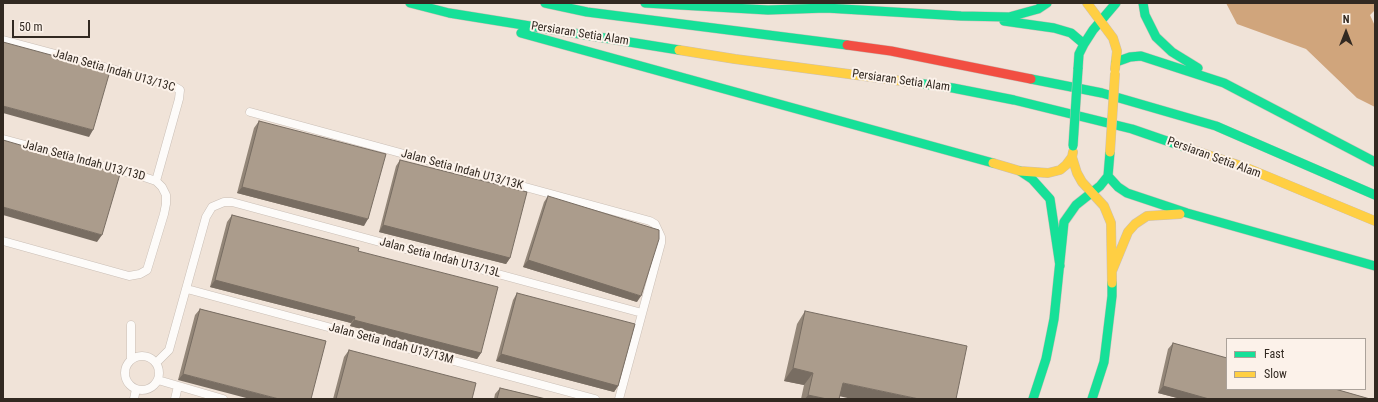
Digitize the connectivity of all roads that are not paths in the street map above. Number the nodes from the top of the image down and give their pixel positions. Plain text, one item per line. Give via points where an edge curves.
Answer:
1 (410, 3) edge
2 (545, 3) edge
3 (645, 3) edge
4 (854, 3) edge
5 (1047, 3) edge
6 (1087, 3) edge
7 (1116, 3) edge
8 (1143, 3) edge
9 (826, 8) junction
10 (449, 13) junction
11 (961, 16) junction
12 (1100, 21) junction
13 (3, 40) edge
14 (1084, 44) junction
15 (1116, 62) junction
16 (1224, 84) junction
17 (250, 112) dead end
18 (3, 139) edge
19 (1072, 157) junction
20 (1375, 162) edge
21 (1020, 171) junction
22 (1108, 176) junction
23 (159, 184) junction
24 (1092, 192) junction
25 (1375, 195) edge
26 (1187, 213) junction
27 (1375, 221) edge
28 (3, 240) edge
29 (1060, 266) junction
30 (1375, 266) edge
31 (1112, 271) junction
32 (187, 288) junction
33 (642, 313) junction
34 (131, 325) dead end
35 (131, 360) junction
36 (156, 363) junction
37 (158, 380) junction
38 (178, 386) junction
39 (136, 389) junction
40 (134, 399) edge
41 (175, 399) edge
42 (223, 399) edge
43 (595, 399) edge
44 (619, 399) edge
45 (1033, 399) edge
46 (1092, 399) edge

1 - 10 main road, Persiaran Setia Alam
2 - 25 main road, Persiaran Setia Alam via 587,12 891,51 1102,93 1216,126
3 - 9 main road via 768,10
4 - 9 main road
5 - 11 main road via 1038,9 1009,17
6 - 12 main road
7 - 12 main road
8 - 16 main road via 1145,15 1156,37 1172,52
9 - 11 main road
10 - 21 main road
10 - 27 main road, Persiaran Setia Alam via 735,59 945,87 1014,100 1132,129 1247,168
11 - 14 main road via 1054,28 1071,33
12 - 14 main road
12 - 15 main road via 1113,38 1117,51
13 - 23 street, Jalan Setia Indah U13/13C via 172,85 180,90
14 - 19 main road, bridge via 1079,54
15 - 16 main road via 1141,56
15 - 22 main road, bridge
16 - 20 main road
17 - 33 street, Jalan Setia Indah U13/13K via 650,221 655,224 661,243
18 - 23 street, Jalan Setia Indah U13/13D via 141,176
19 - 21 main road via 1060,170 1048,173
19 - 24 main road via 1082,182
21 - 29 main road via 1032,179 1050,199
22 - 24 main road
22 - 26 main road via 1127,193
23 - 28 street via 166,195 164,214 147,270 140,274 128,276
24 - 29 main road via 1076,205 1064,222
24 - 31 main road via 1104,206 1111,223
26 - 30 main road
26 - 31 main road via 1147,216 1135,224 1128,232
29 - 45 main road via 1046,359
31 - 46 main road via 1112,296 1104,362
32 - 33 street, Jalan Setia Indah U13/13L via 206,217 212,207 224,202 237,203
32 - 36 street via 169,350
32 - 43 street, Jalan Setia Indah U13/13M
33 - 44 street
34 - 35 street
35 - 36 street via 141,356
35 - 39 street via 125,370 125,376
36 - 37 street
37 - 38 street
37 - 39 street via 151,388
38 - 41 street
38 - 42 street
39 - 40 street

